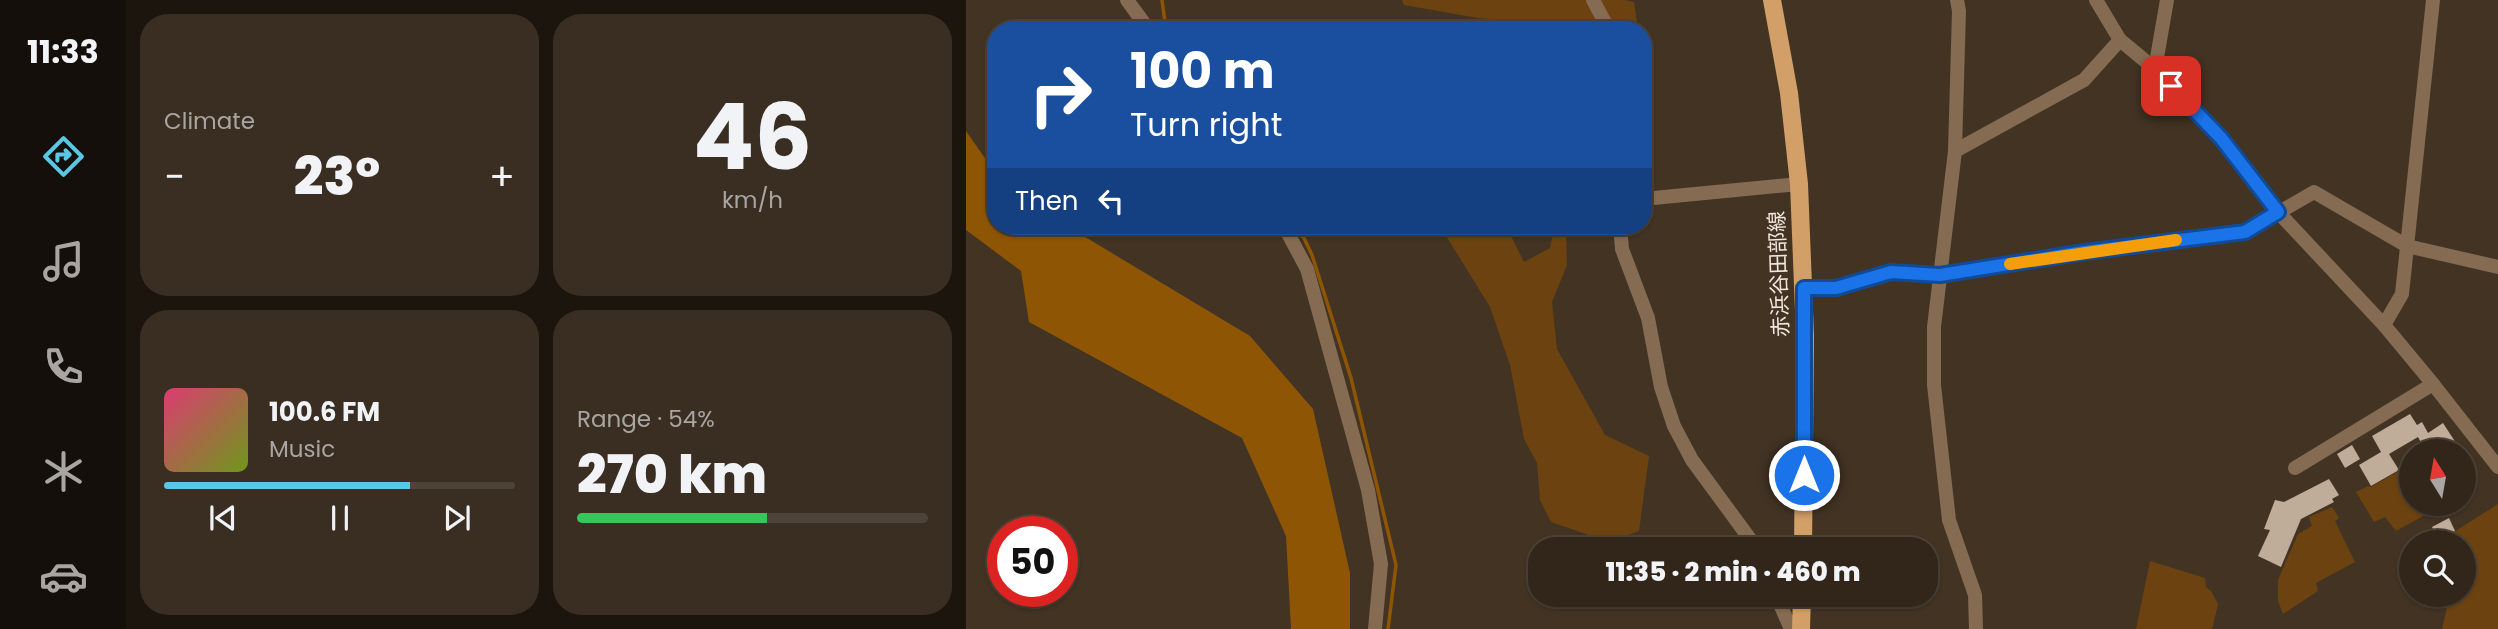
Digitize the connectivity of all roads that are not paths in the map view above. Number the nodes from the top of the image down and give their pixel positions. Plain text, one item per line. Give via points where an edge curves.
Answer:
1 (1126, 0) edge
2 (1593, 0) edge
3 (1772, 0) edge
4 (1957, 0) edge
5 (2096, 0) edge
6 (2167, 0) edge
7 (2433, 0) edge
8 (1142, 21) edge
9 (1604, 21) edge
10 (2120, 40) junction
11 (2155, 69) junction
12 (1955, 151) junction
13 (1799, 184) junction
14 (1652, 198) edge
15 (2278, 212) junction
16 (1289, 235) edge
17 (1621, 235) edge
18 (2407, 246) junction
19 (2498, 267) edge
20 (1940, 275) junction
21 (1804, 288) junction
22 (2384, 325) junction
23 (2433, 384) junction
24 (2498, 467) edge
25 (2295, 468) dead end
26 (1748, 537) edge
27 (1804, 537) edge
28 (1781, 607) edge
29 (1802, 607) edge
30 (1375, 629) edge
31 (1791, 629) edge
32 (1801, 629) edge
33 (1976, 629) edge

1 - 8 street
2 - 9 street
3 - 13 main road, 赤浜谷田部線 via 1793,118
4 - 12 street
5 - 10 street
6 - 11 street
7 - 18 street
10 - 11 street
10 - 12 street via 2084,79
11 - 15 street via 2221,138
12 - 20 street
13 - 14 street
13 - 21 main road, 赤浜谷田部線
15 - 18 street via 2314,192
15 - 20 street via 2245,232
15 - 22 street
16 - 30 street via 1307,269 1368,489 1381,564
17 - 26 street via 1648,318 1661,387 1674,426 1692,460
18 - 19 street
18 - 22 street via 2402,294
20 - 21 street via 1891,272 1836,288
20 - 33 street via 1934,327 1935,393 1949,520 1975,594
21 - 27 main road, 赤浜谷田部線
22 - 23 street
23 - 24 street
23 - 25 street
28 - 31 street
29 - 32 main road

